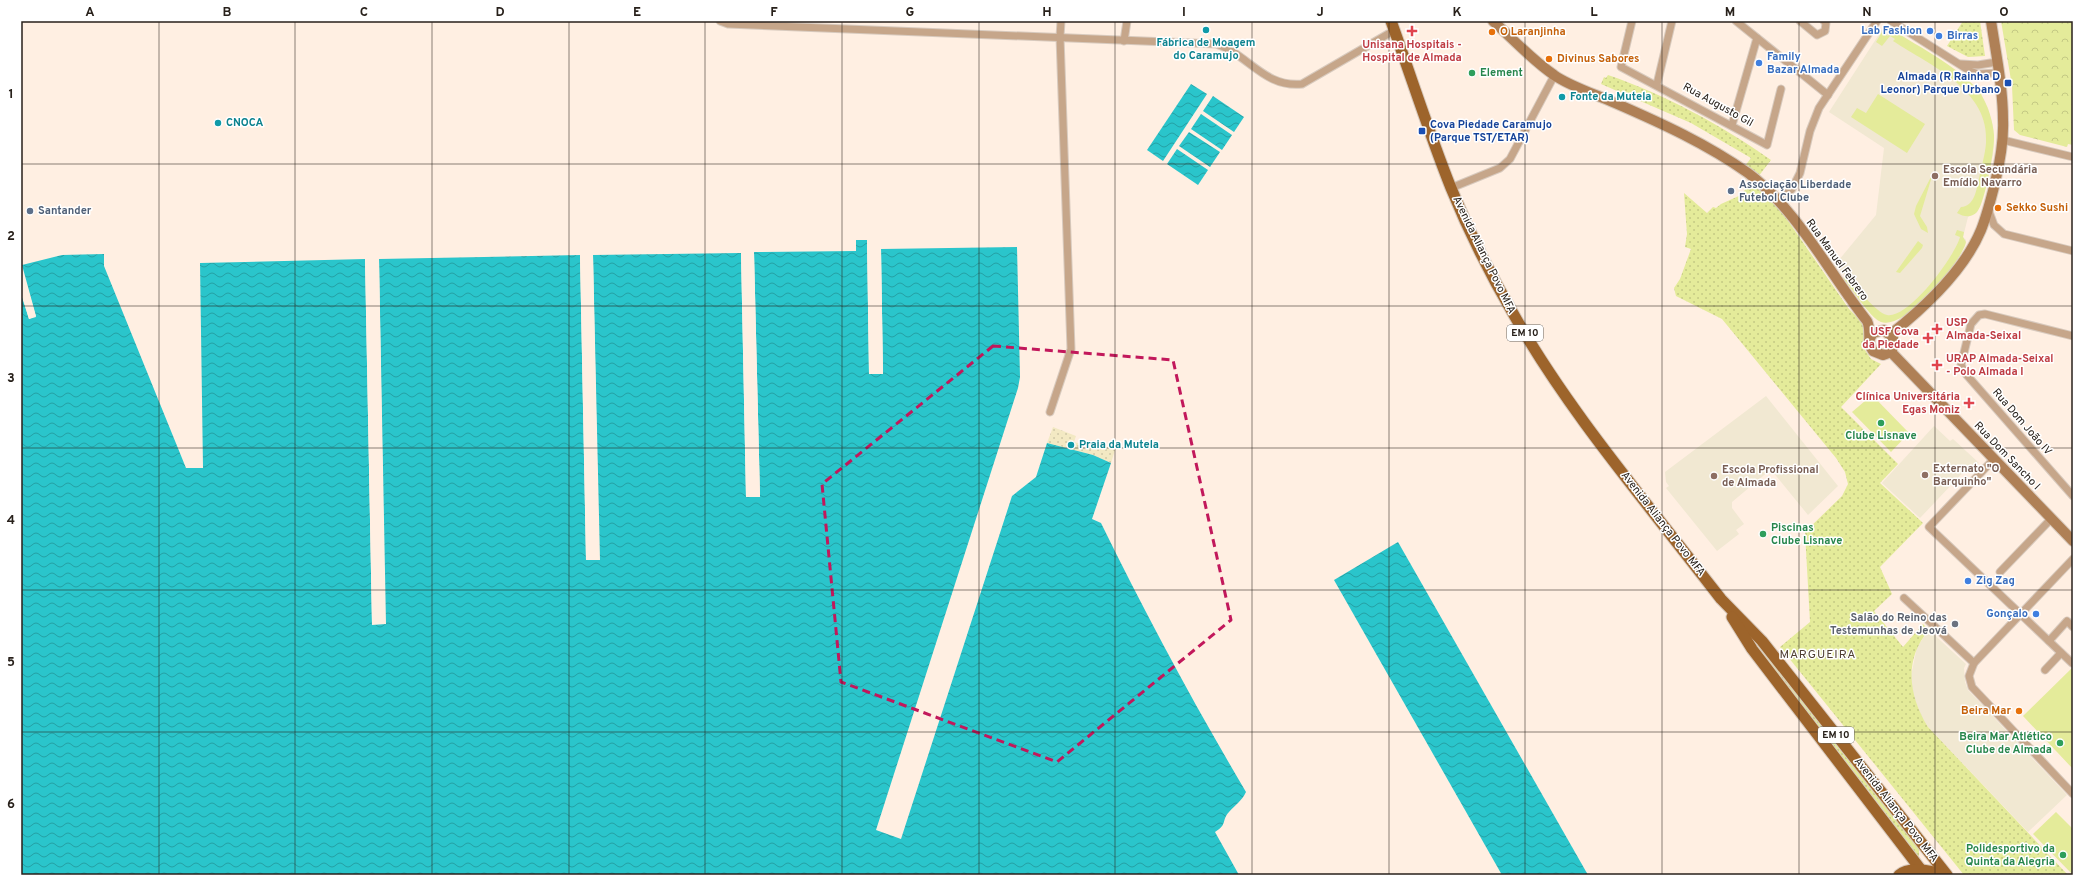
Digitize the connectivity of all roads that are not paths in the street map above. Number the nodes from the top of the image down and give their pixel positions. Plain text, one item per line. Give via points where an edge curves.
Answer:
1 (720, 21) edge
2 (1061, 21) edge
3 (1127, 21) edge
4 (1493, 21) edge
5 (1632, 21) edge
6 (1672, 21) edge
7 (1736, 21) edge
8 (1800, 21) edge
9 (1824, 21) edge
10 (1877, 21) edge
11 (1891, 21) edge
12 (1991, 21) edge
13 (1393, 26) edge
14 (1060, 37) junction
15 (1757, 38) junction
16 (1124, 41) junction
17 (1997, 62) junction
18 (1960, 64) junction
19 (1998, 73) junction
20 (1554, 76) junction
21 (1657, 84) junction
22 (1781, 89) dead end
23 (1828, 95) junction
24 (1732, 125) junction
25 (2003, 140) junction
26 (2073, 156) edge
27 (1451, 188) junction
28 (1778, 201) junction
29 (1988, 208) junction
30 (2073, 252) edge
31 (1891, 334) junction
32 (2073, 336) edge
33 (1869, 340) junction
34 (1890, 352) junction
35 (1050, 412) dead end
36 (1993, 460) junction
37 (2073, 496) edge
38 (2051, 519) junction
39 (2073, 541) edge
40 (2073, 559) edge
41 (2000, 572) dead end
42 (1904, 598) dead end
43 (1721, 599) junction
44 (2021, 614) junction
45 (2073, 627) edge
46 (2049, 641) junction
47 (2061, 653) junction
48 (1974, 663) junction
49 (2072, 663) dead end
50 (2045, 670) dead end
51 (2073, 794) edge
52 (1919, 839) junction
53 (1921, 874) edge
54 (1899, 875) edge
55 (1941, 875) edge
56 (1947, 875) edge

1 - 14 street via 728,24
2 - 14 street
3 - 16 street
4 - 20 main road, Rua Manuel Febrero
5 - 21 street, Rua Augusto Gil via 1621,67
6 - 21 street
7 - 15 street
8 - 9 street via 1817,35 1825,31
10 - 23 street
11 - 18 street
12 - 17 main road
13 - 16 street via 1302,84 1289,86 1273,81 1227,48 1216,44
13 - 27 main road, Avenida Aliança Povo MFA / EM 10
14 - 16 street
14 - 35 street via 1071,349
15 - 23 street
15 - 24 street
17 - 18 street
17 - 19 main road
18 - 19 street via 1978,74
19 - 25 main road
20 - 27 street via 1510,159 1500,168
20 - 28 main road, Rua Manuel Febrero via 1710,148 1748,174
21 - 24 street, Rua Augusto Gil
22 - 24 street, Rua Augusto Gil via 1767,145
23 - 28 street via 1819,108 1810,131 1800,173 1792,189
25 - 26 street
25 - 29 main road
27 - 43 main road, Avenida Aliança Povo MFA / EM 10 via 1481,254 1547,369 1588,427
28 - 33 main road, Rua Manuel Febrero via 1869,325
29 - 30 street via 1994,225 2004,234
29 - 31 main road via 1977,239 1941,290
31 - 33 main road via 1884,330 1877,331
31 - 34 main road via 1894,342
32 - 37 street, Rua Dom João IV via 1985,314 1971,324 1961,365 1965,373
33 - 34 main road via 1870,348 1876,354
34 - 36 main road, Rua Dom Sancho I
36 - 38 main road, Rua Dom Sancho I
36 - 44 street via 1929,527
38 - 39 main road, Rua Dom Sancho I
38 - 41 street
40 - 44 street
42 - 48 street
43 - 52 main road, Avenida Aliança Povo MFA / EM 10 via 1762,641
43 - 53 main road, Avenida Aliança Povo MFA / EM 10 via 1752,649
44 - 46 street
44 - 48 street
45 - 46 street via 2067,621
46 - 47 street
47 - 49 street
47 - 50 street
48 - 51 street via 1969,676 1972,687
52 - 53 main road via 1925,852
52 - 56 main road, Avenida Aliança Povo MFA / EM 10
53 - 54 main road via 1910,870
53 - 55 main road via 1929,870

